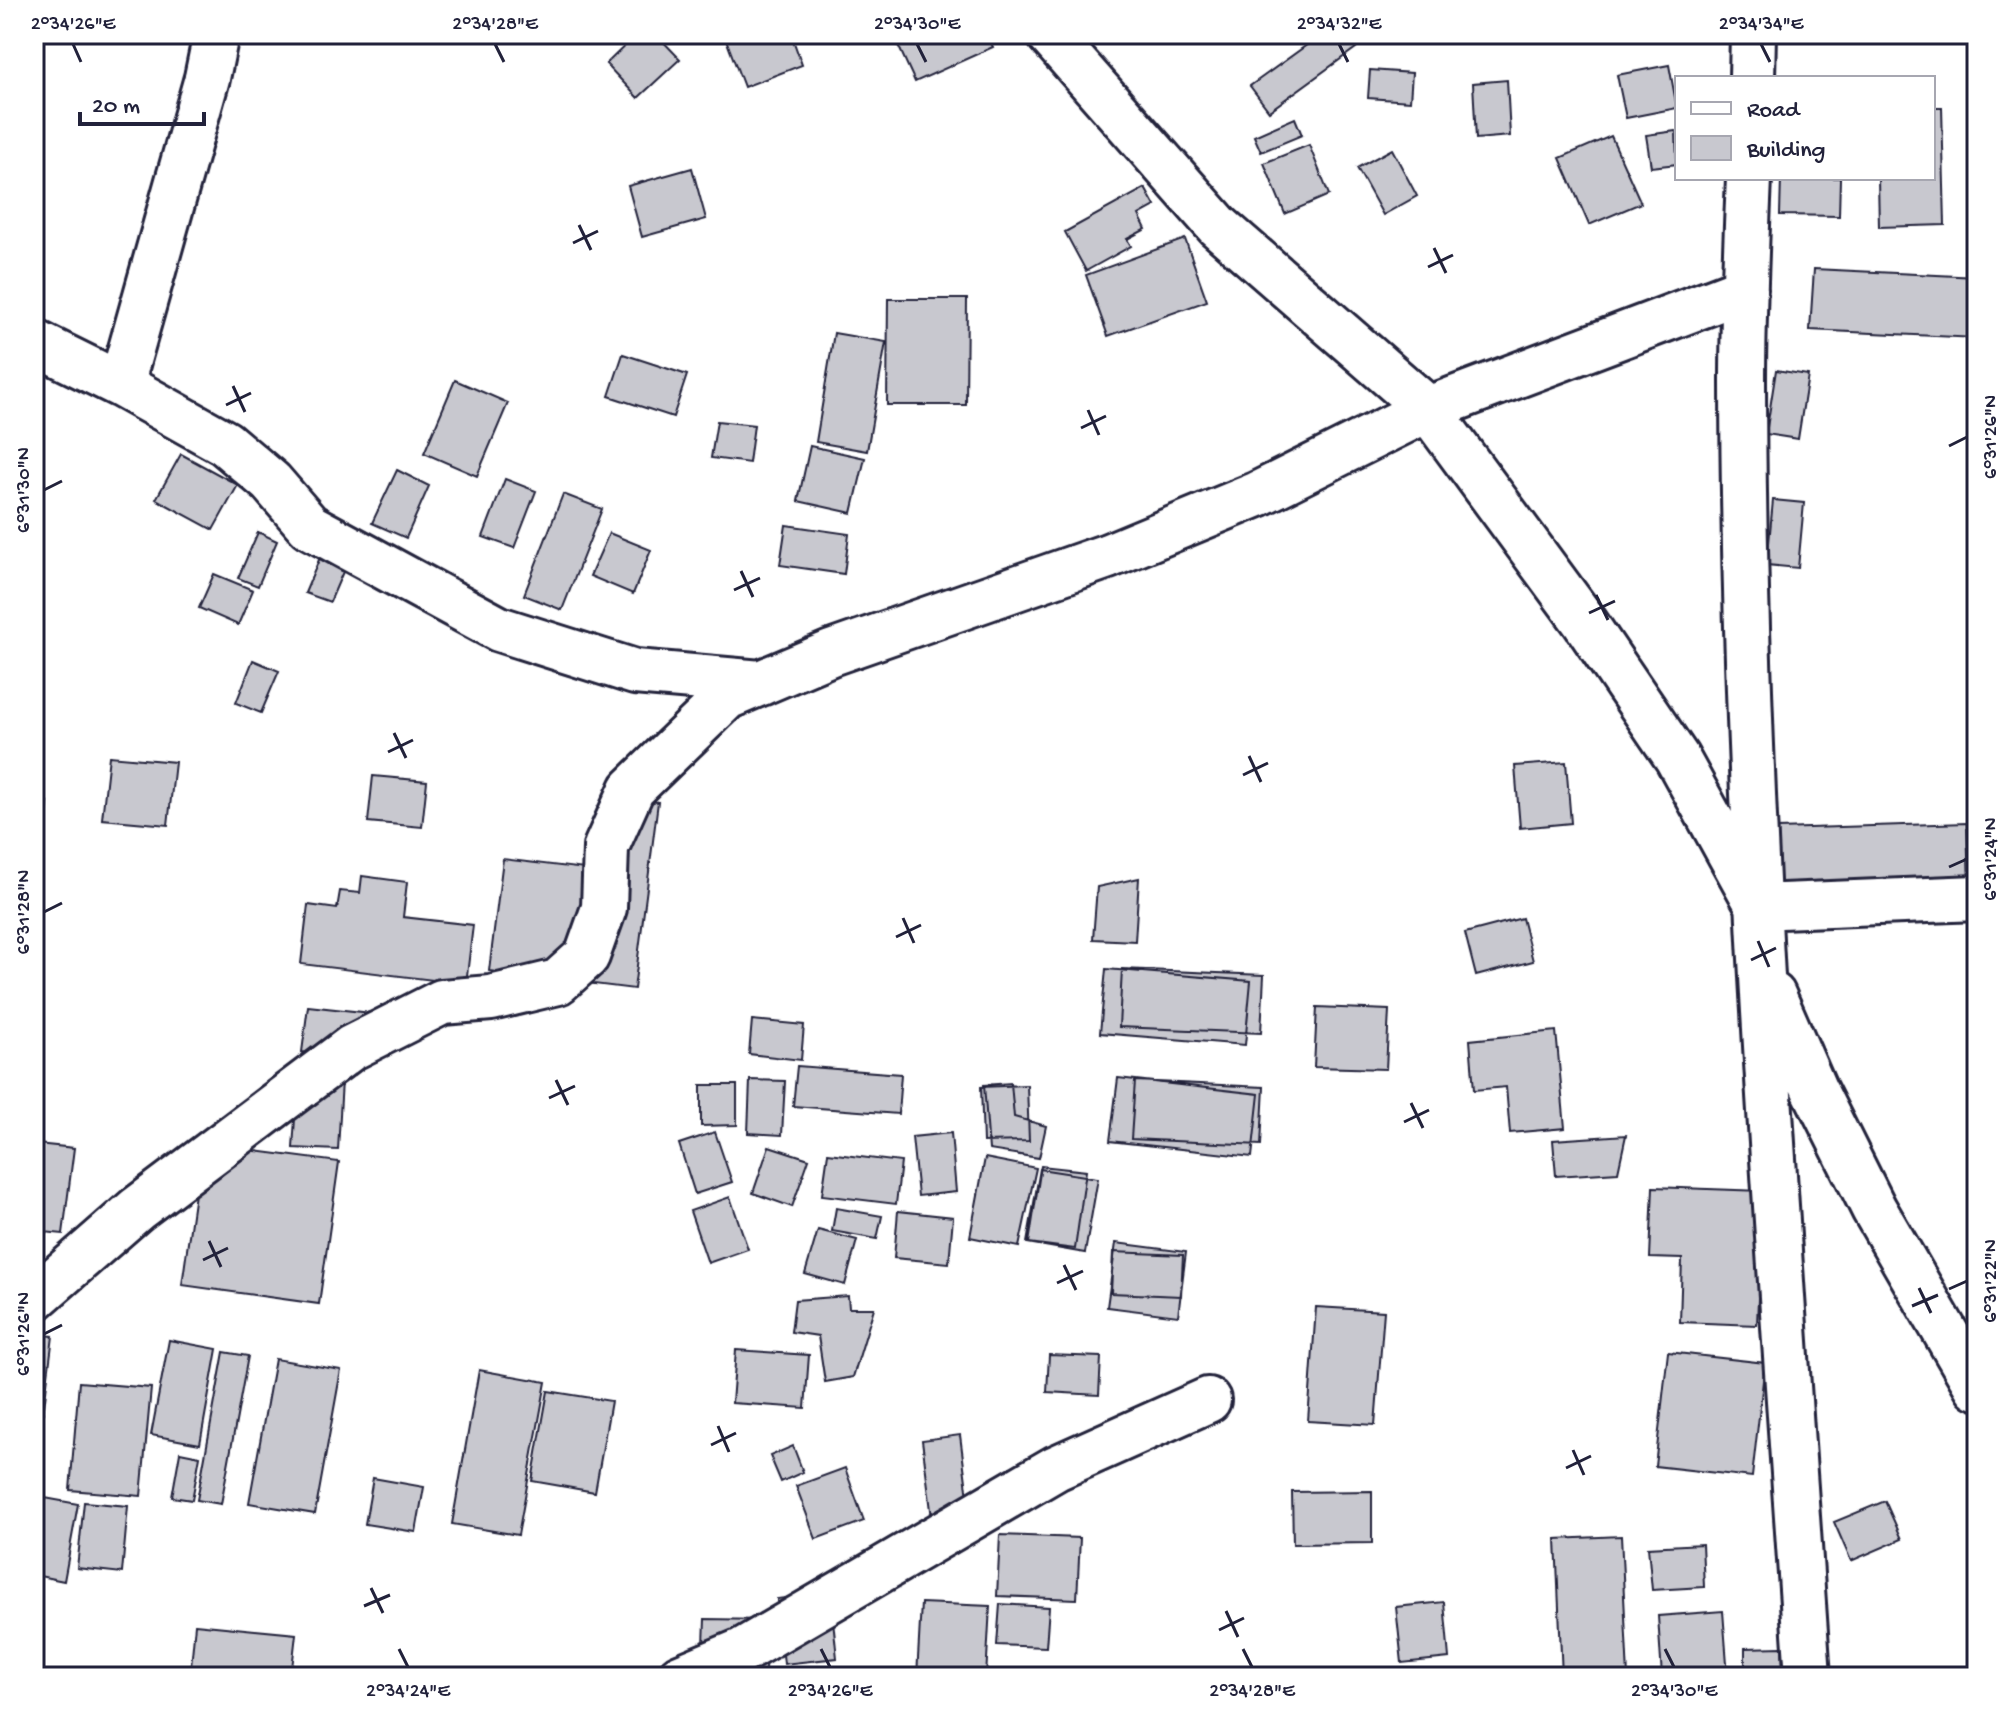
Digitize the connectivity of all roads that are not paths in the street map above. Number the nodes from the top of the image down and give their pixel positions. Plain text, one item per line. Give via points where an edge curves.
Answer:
1 (216, 34) edge
2 (1049, 34) edge
3 (1753, 34) edge
4 (1752, 76) edge
5 (1749, 180) edge
6 (1745, 289) junction
7 (34, 342) edge
8 (121, 385) junction
9 (1428, 409) junction
10 (761, 683) junction
11 (1977, 898) edge
12 (1759, 907) junction
13 (1761, 967) junction
14 (34, 1299) edge
15 (1977, 1387) edge
16 (1208, 1400) dead end
17 (680, 1677) edge
18 (1808, 1677) edge

1 - 8 street
2 - 9 street via 1218,226
3 - 4 street
5 - 6 street
6 - 9 street
6 - 12 street via 1747,580
7 - 8 street
8 - 10 street via 225,443 271,482 309,526 499,629 635,672
9 - 10 street via 1258,494 1149,539 846,647
9 - 12 street via 1677,758
10 - 14 street via 727,697 632,789 606,847 604,908 587,956 558,982 491,998 442,1002 351,1048 137,1209
11 - 12 street
12 - 13 street
13 - 15 street via 1874,1209
13 - 18 street
16 - 17 street via 1056,1468 742,1651

